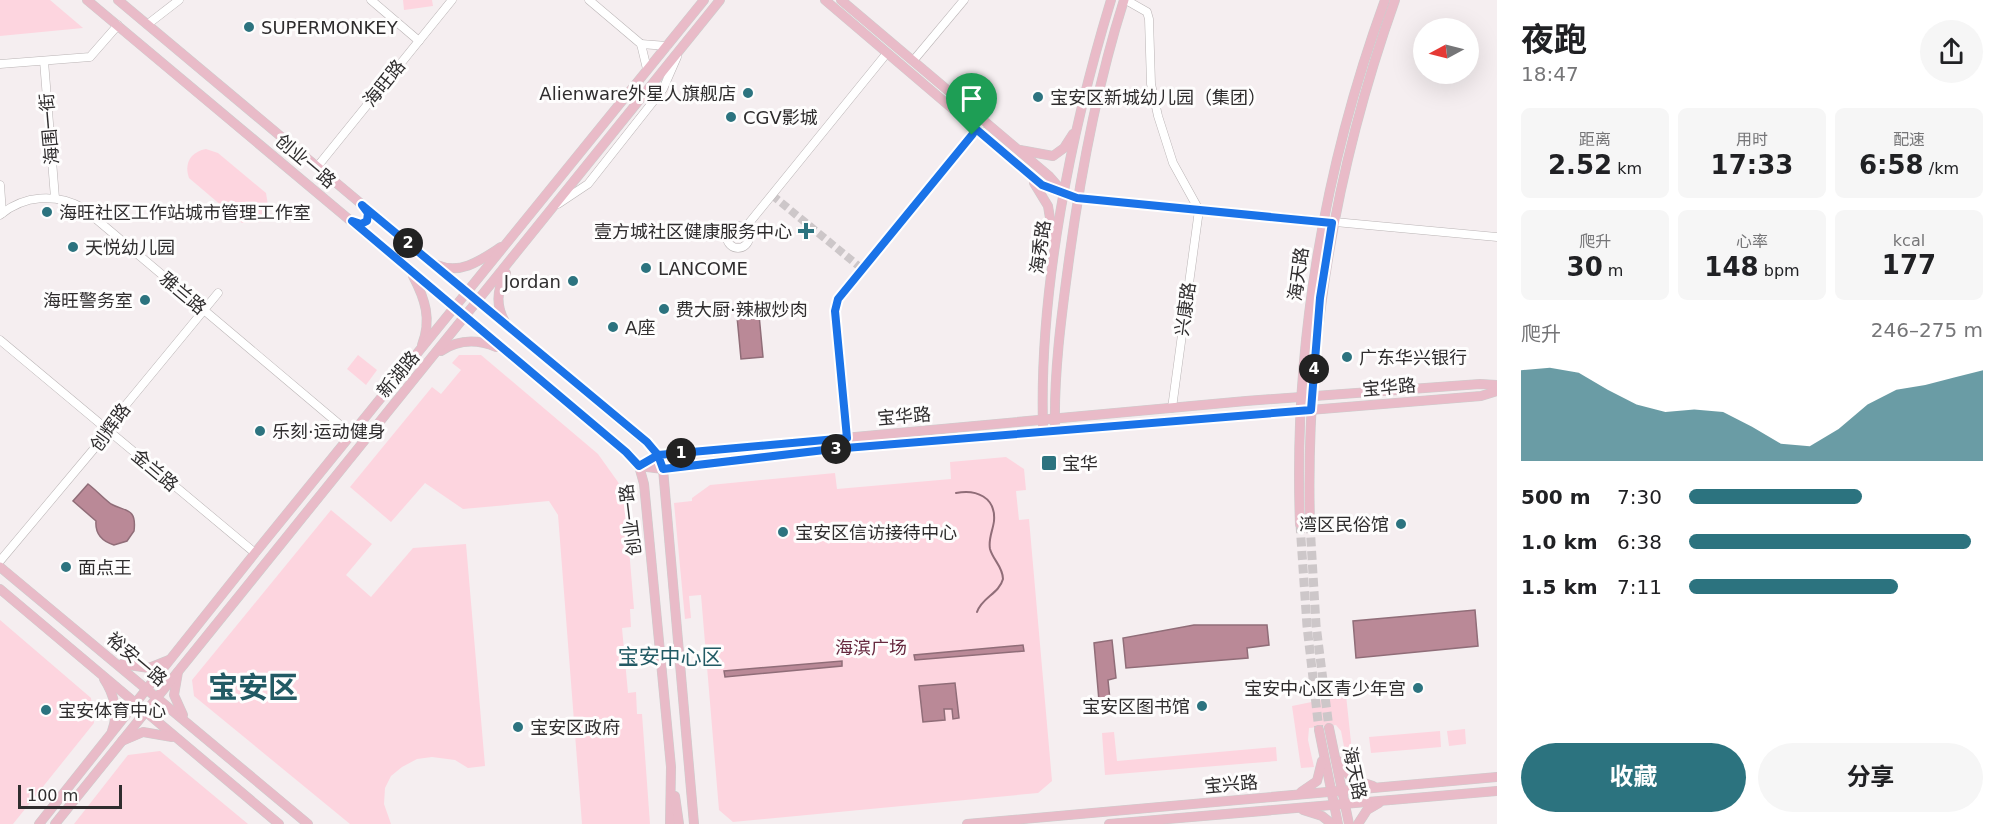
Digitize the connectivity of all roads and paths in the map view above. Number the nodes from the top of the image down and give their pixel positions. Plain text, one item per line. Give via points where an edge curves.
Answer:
1 (87, 0) edge
2 (118, 0) edge
3 (180, 0) edge
4 (371, 0) edge
5 (452, 0) edge
6 (589, 0) edge
7 (704, 0) edge
8 (720, 0) edge
9 (825, 0) edge
10 (841, 0) edge
11 (964, 0) edge
12 (1111, 0) edge
13 (1125, 0) edge
14 (1385, 0) edge
15 (1395, 0) edge
16 (148, 24) junction
17 (118, 25) junction
18 (419, 41) junction
19 (641, 44) junction
20 (667, 46) junction
21 (887, 53) junction
22 (44, 61) junction
23 (913, 61) junction
24 (0, 64) edge
25 (647, 69) junction
26 (1079, 118) junction
27 (983, 121) junction
28 (976, 129) junction
29 (1016, 149) junction
30 (1017, 164) junction
31 (317, 167) junction
32 (0, 185) edge
33 (1064, 194) junction
34 (55, 198) junction
35 (1077, 198) junction
36 (362, 205) junction
37 (1199, 210) junction
38 (1, 214) edge
39 (352, 221) junction
40 (1328, 222) junction
41 (746, 228) dead end
42 (1497, 237) edge
43 (508, 242) junction
44 (1056, 254) junction
45 (516, 255) junction
46 (426, 259) junction
47 (410, 271) junction
48 (218, 293) dead end
49 (467, 293) junction
50 (1050, 301) junction
51 (477, 302) junction
52 (1063, 303) junction
53 (454, 309) junction
54 (204, 310) junction
55 (465, 317) junction
56 (514, 333) junction
57 (0, 340) edge
58 (504, 351) junction
59 (419, 352) junction
60 (430, 360) junction
61 (1497, 385) edge
62 (1497, 391) edge
63 (1307, 397) junction
64 (1172, 408) junction
65 (1306, 410) junction
66 (1042, 420) junction
67 (1055, 420) junction
68 (977, 426) junction
69 (106, 429) junction
70 (1055, 431) junction
71 (1043, 432) junction
72 (352, 435) junction
73 (978, 437) junction
74 (847, 438) junction
75 (848, 448) junction
76 (710, 451) junction
77 (658, 455) junction
78 (711, 464) junction
79 (639, 466) junction
80 (663, 469) junction
81 (287, 514) junction
82 (296, 524) junction
83 (1305, 524) tunnel mouth
84 (255, 554) junction
85 (0, 561) edge
86 (0, 567) edge
87 (0, 589) edge
88 (109, 657) junction
89 (173, 657) junction
90 (182, 664) junction
91 (99, 672) junction
92 (147, 689) junction
93 (156, 696) junction
94 (136, 703) junction
95 (144, 710) junction
96 (192, 727) junction
97 (107, 740) junction
98 (179, 740) junction
99 (116, 746) junction
100 (1333, 751) junction
101 (1323, 753) junction
102 (92, 759) junction
103 (100, 766) junction
104 (671, 767) junction
105 (1497, 777) edge
106 (1382, 788) junction
107 (1341, 791) junction
108 (1497, 791) edge
109 (1331, 792) junction
110 (1293, 795) junction
111 (692, 799) junction
112 (1383, 801) junction
113 (1344, 804) junction
114 (1334, 805) junction
115 (1295, 808) junction
116 (1088, 813) junction
117 (1077, 819) edge
118 (1216, 820) edge
119 (39, 824) edge
120 (55, 824) edge
121 (279, 824) edge
122 (308, 824) edge
123 (670, 824) edge
124 (679, 824) edge
125 (694, 824) edge
126 (700, 824) edge
127 (967, 824) edge
128 (1089, 824) edge
129 (1109, 824) edge
130 (1332, 824) edge
131 (1338, 824) edge
132 (1349, 824) edge
133 (1358, 824) edge

1 - 17 main road, 创业一路
2 - 16 main road, 创业一路
3 - 16 street
4 - 18 street
5 - 18 street, 海旺路
6 - 19 street
7 - 20 main road, 新湖路
8 - 45 main road, 新湖路
9 - 21 main road
10 - 23 main road
11 - 23 street
12 - 26 main road, 海秀路
13 - 35 main road, 海秀路 via 1093,113
13 - 37 street via 1147,12 1151,84 1158,116 1173,163
14 - 40 main road, 海天路 via 1360,72
15 - 40 main road, 海天路
16 - 31 main road, 创业一路
17 - 22 street via 92,56
17 - 39 main road, 创业一路
18 - 31 street, 海旺路
19 - 20 street
19 - 25 street
20 - 25 main road, 新湖路
21 - 28 main road
21 - 41 street
22 - 24 street
22 - 34 street, 海围一街
23 - 27 main road
25 - 43 main road, 新湖路
26 - 29 main road via 1069,142 1058,153 1042,156
26 - 33 main road, 海秀路
27 - 28 street
27 - 29 main road
28 - 30 main road
28 - 74 street via 838,299 835,311
29 - 33 main road
30 - 33 main road via 1042,185
30 - 44 main road via 1044,197
31 - 36 main road, 创业一路
32 - 38 street
33 - 35 main road
33 - 44 main road, 海秀路
34 - 38 street, 雅兰路 via 25,201
34 - 54 street, 雅兰路 via 83,208
35 - 37 street
35 - 52 main road, 海秀路
36 - 39 main road via 368,213 367,221
36 - 46 main road, 创业一路
37 - 40 street
37 - 64 street, 兴康路
39 - 47 main road, 创业一路
40 - 42 street
40 - 63 main road, 海天路 via 1311,302
43 - 46 main road via 460,268 445,268
43 - 49 main road, 新湖路
44 - 50 main road, 海秀路
45 - 51 main road, 新湖路
45 - 56 main road via 501,284 498,301 503,319
46 - 49 main road, 创业一路
47 - 53 main road, 创业一路
47 - 59 main road via 427,311 426,333
48 - 54 street, 创辉路
49 - 51 main road, 创业一路
49 - 53 main road, 新湖路
50 - 52 main road via 1056,309
50 - 66 main road, 海秀路
51 - 55 main road, 新湖路
51 - 56 main road, 创业一路
52 - 67 main road, 海秀路
53 - 55 main road, 创业一路
53 - 59 main road, 新湖路
54 - 69 street, 创辉路
54 - 72 street, 雅兰路
55 - 58 main road, 创业一路
55 - 60 main road, 新湖路
56 - 77 main road, 创业一路
57 - 69 street, 金兰路
58 - 60 main road via 478,341 460,342
58 - 79 main road, 创业一路
59 - 72 main road, 新湖路
60 - 82 main road, 新湖路
61 - 63 main road, 宝华路
62 - 65 main road, 宝华路 via 1481,396
63 - 64 main road, 宝华路
63 - 65 main road, 海天路
64 - 67 main road, 宝华路
65 - 70 main road, 宝华路
65 - 83 main road, 海天路 via 1298,469
66 - 67 main road, 宝华路
66 - 68 main road, 宝华路
66 - 71 main road, 海秀路
67 - 70 main road, 海秀路
68 - 73 main road via 983,432
68 - 74 main road, 宝华路
69 - 84 street, 金兰路
69 - 85 street, 创辉路 via 98,444
70 - 71 main road, 宝华路
71 - 73 main road, 宝华路
72 - 81 main road, 新湖路
73 - 75 main road, 宝华路
74 - 75 street
74 - 76 main road, 宝华路
75 - 78 main road, 宝华路
76 - 77 main road, 宝华路
76 - 78 main road via 703,458
77 - 79 main road, 宝华路
77 - 80 main road, 创业一路
78 - 80 main road, 宝华路
79 - 80 main road, 宝华路
79 - 104 main road, 创业一路 via 646,497
80 - 111 main road, 创业一路
81 - 82 main road via 286,523
81 - 84 main road, 新湖路
82 - 90 main road, 新湖路
84 - 89 main road, 新湖路
86 - 88 main road, 裕安一路
87 - 91 main road, 裕安一路
88 - 89 main road via 141,668
88 - 92 main road, 裕安一路
89 - 92 main road, 新湖路
90 - 93 main road, 新湖路
90 - 96 main road via 174,695
91 - 94 main road, 裕安一路
91 - 97 main road via 116,708
92 - 93 main road, 裕安一路
92 - 94 main road, 新湖路
93 - 95 main road, 新湖路
93 - 96 main road, 裕安一路
94 - 95 main road, 裕安一路
94 - 97 main road, 新湖路
95 - 98 main road, 裕安一路
95 - 99 main road, 新湖路
96 - 122 main road, 裕安一路
97 - 102 main road, 新湖路
98 - 99 main road via 143,732
98 - 121 main road, 裕安一路
99 - 103 main road, 新湖路
100 - 101 main road, 海天路 via 1324,729
100 - 106 main road via 1352,779
100 - 107 main road, 海天路
101 - 109 main road, 海天路
101 - 110 main road via 1317,781
102 - 103 main road via 100,759
102 - 119 main road, 新湖路
103 - 120 main road, 新湖路
104 - 123 main road, 创业一路
104 - 124 main road
105 - 106 main road, 宝兴路
106 - 107 main road, 宝兴路
107 - 109 main road, 宝兴路
107 - 113 main road, 海天路
108 - 112 main road, 宝兴路
109 - 110 main road, 宝兴路
109 - 114 main road, 海天路
110 - 116 main road, 宝兴路
111 - 125 main road, 创业一路
111 - 126 main road
112 - 113 main road, 宝兴路
112 - 133 main road via 1367,810
113 - 114 main road, 宝兴路
113 - 132 main road, 海天路
114 - 115 main road, 宝兴路
114 - 131 main road, 海天路
115 - 118 main road, 宝兴路
115 - 130 main road via 1314,812
116 - 117 main road, 宝兴路
116 - 128 main road
117 - 127 main road, 宝兴路
118 - 129 main road, 宝兴路

